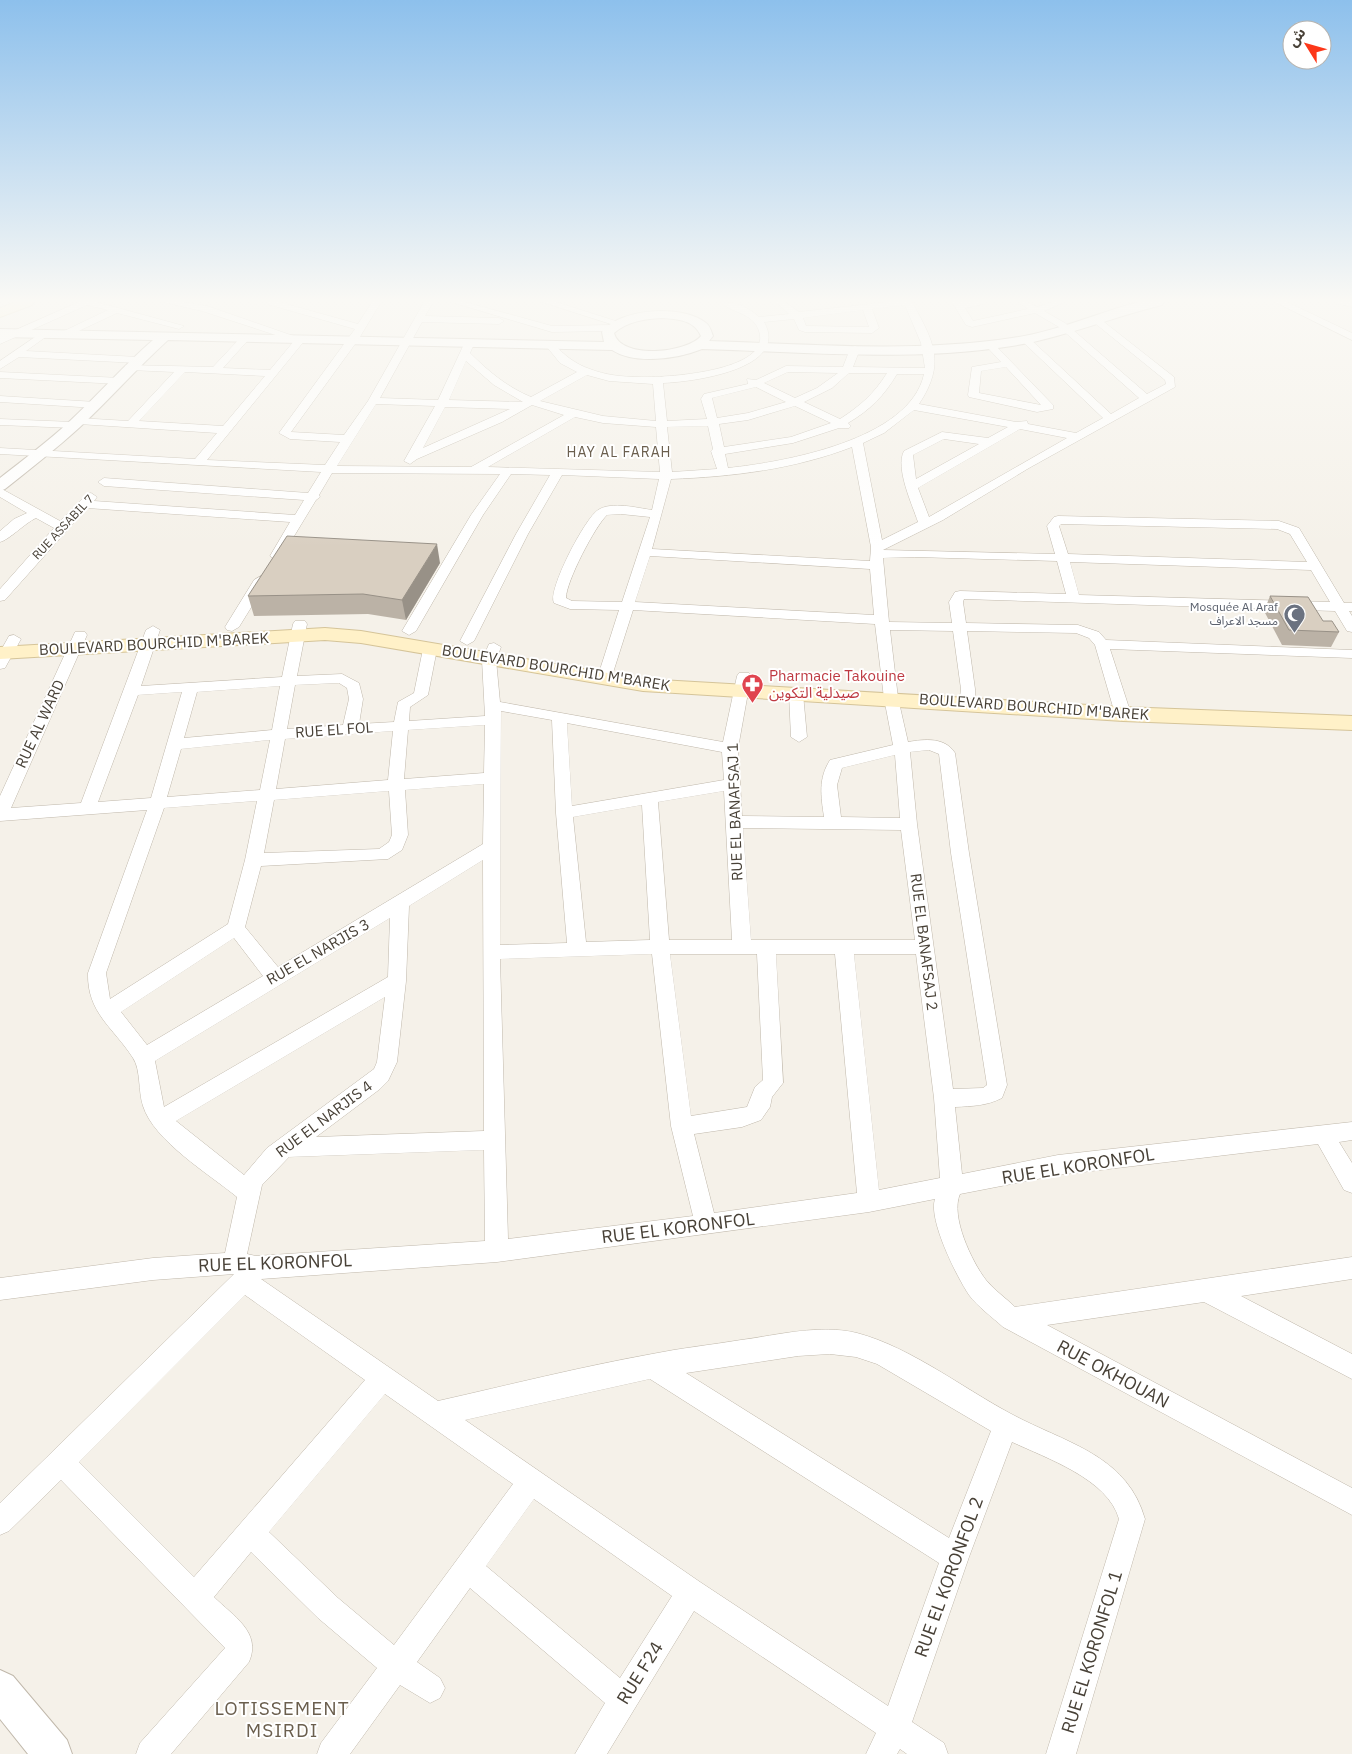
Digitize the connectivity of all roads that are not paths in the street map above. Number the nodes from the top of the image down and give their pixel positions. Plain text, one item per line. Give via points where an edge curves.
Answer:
1 (117, 384) edge
2 (168, 384) edge
3 (265, 384) edge
4 (321, 384) edge
5 (383, 384) edge
6 (451, 384) edge
7 (500, 384) edge
8 (562, 384) edge
9 (658, 384) edge
10 (757, 384) joint
11 (830, 384) edge
12 (888, 384) edge
13 (927, 384) edge
14 (976, 384) edge
15 (1027, 384) edge
16 (1073, 384) edge
17 (1129, 384) edge
18 (1171, 384) edge
19 (1145, 398) junction
20 (0, 399) edge
21 (373, 401) junction
22 (797, 402) junction
23 (442, 403) junction
24 (527, 403) junction
25 (96, 405) junction
26 (912, 406) junction
27 (1037, 409) junction
28 (573, 414) junction
29 (1110, 418) junction
30 (713, 421) junction
31 (0, 422) edge
32 (76, 423) junction
33 (132, 423) junction
34 (840, 423) junction
35 (663, 424) junction
36 (1020, 426) junction
37 (226, 430) junction
38 (1078, 437) junction
39 (347, 439) junction
40 (863, 439) junction
41 (991, 442) junction
42 (0, 451) edge
43 (717, 451) junction
44 (40, 452) junction
45 (412, 457) junction
46 (127, 458) junction
47 (200, 462) junction
48 (330, 469) junction
49 (406, 470) junction
50 (508, 470) junction
51 (471, 471) junction
52 (558, 471) junction
53 (723, 472) junction
54 (666, 476) junction
55 (104, 482) junction
56 (0, 486) edge
57 (913, 486) junction
58 (0, 492) edge
59 (314, 498) junction
60 (84, 504) junction
61 (36, 514) junction
62 (657, 514) junction
63 (300, 519) junction
64 (925, 524) junction
65 (61, 527) junction
66 (0, 538) edge
67 (646, 552) junction
68 (877, 555) junction
69 (1061, 558) junction
70 (1314, 566) junction
71 (0, 597) edge
72 (1074, 599) junction
73 (626, 606) junction
74 (1345, 607) edge
75 (882, 623) junction
76 (232, 626) junction
77 (958, 627) junction
78 (1352, 628) edge
79 (298, 630) junction
80 (410, 631) junction
81 (151, 636) junction
82 (78, 641) junction
83 (467, 641) junction
84 (1102, 644) junction
85 (430, 649) junction
86 (4, 650) edge
87 (491, 654) junction
88 (1352, 654) edge
89 (606, 673) junction
90 (290, 681) junction
91 (742, 684) junction
92 (191, 688) junction
93 (132, 691) junction
94 (891, 691) junction
95 (796, 694) junction
96 (967, 696) junction
97 (1121, 706) junction
98 (1352, 708) edge
99 (493, 713) junction
100 (1285, 713) junction
101 (558, 717) junction
102 (1352, 723) edge
103 (403, 726) junction
104 (350, 729) junction
105 (280, 734) junction
106 (799, 736) dead end
107 (176, 744) junction
108 (730, 748) junction
109 (902, 748) junction
110 (492, 778) junction
111 (7, 781) edge
112 (396, 783) junction
113 (732, 784) junction
114 (268, 795) junction
115 (650, 798) junction
116 (157, 804) junction
117 (87, 808) junction
118 (564, 813) junction
119 (0, 814) edge
120 (734, 822) junction
121 (833, 823) junction
122 (909, 824) junction
123 (491, 847) junction
124 (254, 860) junction
125 (400, 905) junction
126 (236, 928) junction
127 (660, 947) junction
128 (924, 947) junction
129 (742, 948) junction
130 (766, 948) junction
131 (844, 948) junction
132 (577, 949) junction
133 (491, 952) junction
134 (275, 977) junction
135 (397, 982) junction
136 (108, 1010) junction
137 (144, 1057) junction
138 (944, 1098) junction
139 (160, 1120) junction
140 (682, 1126) junction
141 (1352, 1131) edge
142 (1323, 1134) junction
143 (495, 1140) junction
144 (285, 1148) junction
145 (1352, 1182) edge
146 (952, 1187) junction
147 (248, 1192) junction
148 (869, 1202) junction
149 (706, 1226) junction
150 (496, 1251) junction
151 (1352, 1268) edge
152 (245, 1271) junction
153 (0, 1289) edge
154 (1206, 1290) junction
155 (1011, 1319) junction
156 (652, 1366) junction
157 (1352, 1367) edge
158 (384, 1377) junction
159 (437, 1414) junction
160 (1006, 1425) junction
161 (62, 1463) junction
162 (532, 1480) junction
163 (1352, 1502) edge
164 (0, 1522) edge
165 (250, 1532) junction
166 (955, 1557) junction
167 (468, 1569) junction
168 (690, 1592) junction
169 (196, 1596) junction
170 (397, 1666) junction
171 (430, 1688) dead end
172 (0, 1689) edge
173 (624, 1698) junction
174 (888, 1742) edge
175 (597, 1751) edge
176 (53, 1754) edge
177 (151, 1754) edge
178 (332, 1754) edge
179 (933, 1754) edge
180 (1061, 1754) edge

1 - 25 street
2 - 33 street
3 - 37 street
4 - 39 street via 285,433 290,436
5 - 21 street
6 - 23 street
7 - 24 street
8 - 24 street
9 - 35 street
10 - 22 street
10 - 30 street via 706,397
11 - 22 street
12 - 34 street via 861,411
13 - 26 street
14 - 27 street via 973,395
15 - 27 street via 1048,405
16 - 29 street
17 - 19 street
18 - 19 street
19 - 29 street
20 - 25 street
21 - 23 street
21 - 39 street
22 - 30 street via 758,414
22 - 34 street
23 - 24 street
23 - 45 street
24 - 28 street
24 - 45 street via 488,425
25 - 32 street
26 - 36 street
26 - 40 street
27 - 36 street
28 - 35 street
28 - 51 street
29 - 38 street
30 - 35 street
30 - 43 street
31 - 32 street
32 - 33 street
32 - 44 street
33 - 37 street
34 - 40 street
34 - 43 street via 788,440
35 - 54 street
36 - 38 street
36 - 41 street
37 - 47 street
38 - 64 street
39 - 48 street
40 - 53 street via 802,459
40 - 68 street, RUE EL BANAFSAJ 2 via 862,477
41 - 57 street
41 - 57 street via 942,435 910,451 906,458
42 - 44 street
43 - 53 street
44 - 46 street
44 - 56 street
45 - 49 street
46 - 47 street
46 - 55 street, RUE ASSABIL 7
47 - 48 street
48 - 49 street
48 - 59 street
49 - 51 street
50 - 51 street
50 - 52 street
50 - 80 street via 478,514
52 - 54 street
52 - 83 street
53 - 54 street
54 - 62 street
55 - 59 street
55 - 60 street, RUE ASSABIL 7
57 - 64 street
58 - 61 street
59 - 63 street
60 - 63 street
60 - 65 street, RUE ASSABIL 7
61 - 65 street
61 - 66 street via 18,522
62 - 67 street
62 - 73 street via 609,510 600,514 576,553 559,594 559,600 570,605
63 - 76 street
64 - 68 street
65 - 71 street, RUE ASSABIL 7
67 - 68 street
67 - 73 street
68 - 69 street via 915,553
68 - 75 street, RUE EL BANAFSAJ 2
69 - 70 street
69 - 70 street via 1053,526 1055,521 1061,520 1269,525 1295,530
69 - 72 street
70 - 74 street
72 - 74 street
72 - 77 street via 960,595 956,602
73 - 75 street
73 - 89 street
74 - 78 street
75 - 77 street
75 - 94 street, RUE EL BANAFSAJ 2
76 - 79 main road, BOULEVARD BOURCHID M'BAREK
76 - 81 main road, BOULEVARD BOURCHID M'BAREK
77 - 84 street via 1078,630 1094,635
77 - 96 street
79 - 80 main road, BOULEVARD BOURCHID M'BAREK via 359,624
79 - 81 main road, BOULEVARD BOURCHID M'BAREK
79 - 85 main road, BOULEVARD BOURCHID M'BAREK
79 - 90 street
80 - 83 main road, BOULEVARD BOURCHID M'BAREK
81 - 82 main road, BOULEVARD BOURCHID M'BAREK
81 - 93 street
82 - 86 main road, BOULEVARD BOURCHID M'BAREK
82 - 111 street, RUE AL WARD
83 - 87 main road, BOULEVARD BOURCHID M'BAREK
84 - 88 street
84 - 97 street
85 - 87 main road, BOULEVARD BOURCHID M'BAREK
85 - 103 street via 423,692 403,705
87 - 89 main road, BOULEVARD BOURCHID M'BAREK
87 - 99 street
89 - 91 main road, BOULEVARD BOURCHID M'BAREK via 643,685
90 - 92 street
90 - 104 street via 342,678 349,681 354,686 356,699
90 - 105 street
91 - 94 main road, BOULEVARD BOURCHID M'BAREK
91 - 95 main road, BOULEVARD BOURCHID M'BAREK
91 - 108 street, RUE EL BANAFSAJ 1
92 - 93 street
92 - 107 street
93 - 117 street
94 - 95 main road, BOULEVARD BOURCHID M'BAREK
94 - 96 main road, BOULEVARD BOURCHID M'BAREK
94 - 109 street, RUE EL BANAFSAJ 2
95 - 106 street
96 - 97 main road, BOULEVARD BOURCHID M'BAREK
97 - 100 main road, BOULEVARD BOURCHID M'BAREK
98 - 100 main road, BOULEVARD BOURCHID M'BAREK
99 - 101 street, RUE EL FOL
99 - 103 street, RUE EL FOL
99 - 110 street
100 - 102 main road, BOULEVARD BOURCHID M'BAREK
101 - 108 street, RUE EL FOL
101 - 118 street
103 - 104 street, RUE EL FOL
103 - 112 street
104 - 105 street, RUE EL FOL
105 - 107 street, RUE EL FOL
105 - 114 street
107 - 116 street
108 - 113 street, RUE EL BANAFSAJ 1
109 - 121 street via 836,764 829,779
109 - 122 street, RUE EL BANAFSAJ 2
109 - 138 street via 937,746 949,759 960,853 997,1075 995,1092 985,1097
110 - 112 street
110 - 123 street
111 - 119 street, RUE AL WARD
112 - 114 street
112 - 124 street via 400,835 396,846 388,852 373,856
113 - 115 street
113 - 120 street, RUE EL BANAFSAJ 1
114 - 116 street
114 - 124 street
115 - 118 street
115 - 127 street
116 - 117 street
116 - 136 street via 97,973 101,1004
117 - 119 street
118 - 132 street
120 - 121 street
120 - 129 street, RUE EL BANAFSAJ 1
121 - 122 street
122 - 128 street, RUE EL BANAFSAJ 2
123 - 125 street, RUE EL NARJIS 3
123 - 133 street
124 - 126 street
125 - 134 street, RUE EL NARJIS 3
125 - 135 street, RUE EL NARJIS 4
126 - 134 street
126 - 136 street
127 - 129 street
127 - 132 street
127 - 140 street
128 - 131 street
128 - 138 street, RUE EL BANAFSAJ 2
129 - 130 street
130 - 131 street
130 - 140 street via 773,1083 762,1093 760,1106 754,1114
131 - 148 street
132 - 133 street
133 - 143 street
134 - 137 street, RUE EL NARJIS 3
135 - 139 street
135 - 144 street, RUE EL NARJIS 4 via 387,1062 381,1075
136 - 137 street
137 - 139 street via 153,1106
138 - 146 street, RUE EL BANAFSAJ 2
139 - 147 street
140 - 149 street
141 - 142 street, RUE EL KORONFOL
142 - 145 street
142 - 146 street, RUE EL KORONFOL via 1058,1166
143 - 144 street
143 - 150 street
144 - 147 street, RUE EL NARJIS 4 via 261,1169
146 - 148 street, RUE EL KORONFOL
146 - 155 street, RUE OKHOUAN via 945,1202 947,1222 963,1262 978,1288
147 - 152 street
148 - 149 street, RUE EL KORONFOL
149 - 150 street, RUE EL KORONFOL
150 - 152 street, RUE EL KORONFOL
151 - 154 street
152 - 153 street, RUE EL KORONFOL via 153,1269
152 - 158 street
152 - 161 street
154 - 155 street
154 - 157 street
155 - 163 street, RUE OKHOUAN
156 - 159 street, RUE EL KORONFOL 1
156 - 160 street, RUE EL KORONFOL 1 via 798,1344 830,1342 856,1345 883,1354
156 - 166 street
158 - 159 street
158 - 165 street
159 - 162 street
160 - 166 street, RUE EL KORONFOL 2
160 - 180 street, RUE EL KORONFOL 1 via 1087,1465 1110,1481 1128,1505 1132,1519
161 - 164 street
161 - 169 street
162 - 167 street
162 - 168 street
165 - 169 street
165 - 170 street via 328,1608
166 - 174 street, RUE EL KORONFOL 2
167 - 170 street
167 - 173 street
168 - 173 street, RUE F24
168 - 174 street
169 - 177 street via 239,1642 239,1652
170 - 171 street
170 - 178 street
172 - 176 street
173 - 175 street, RUE F24
174 - 179 street

